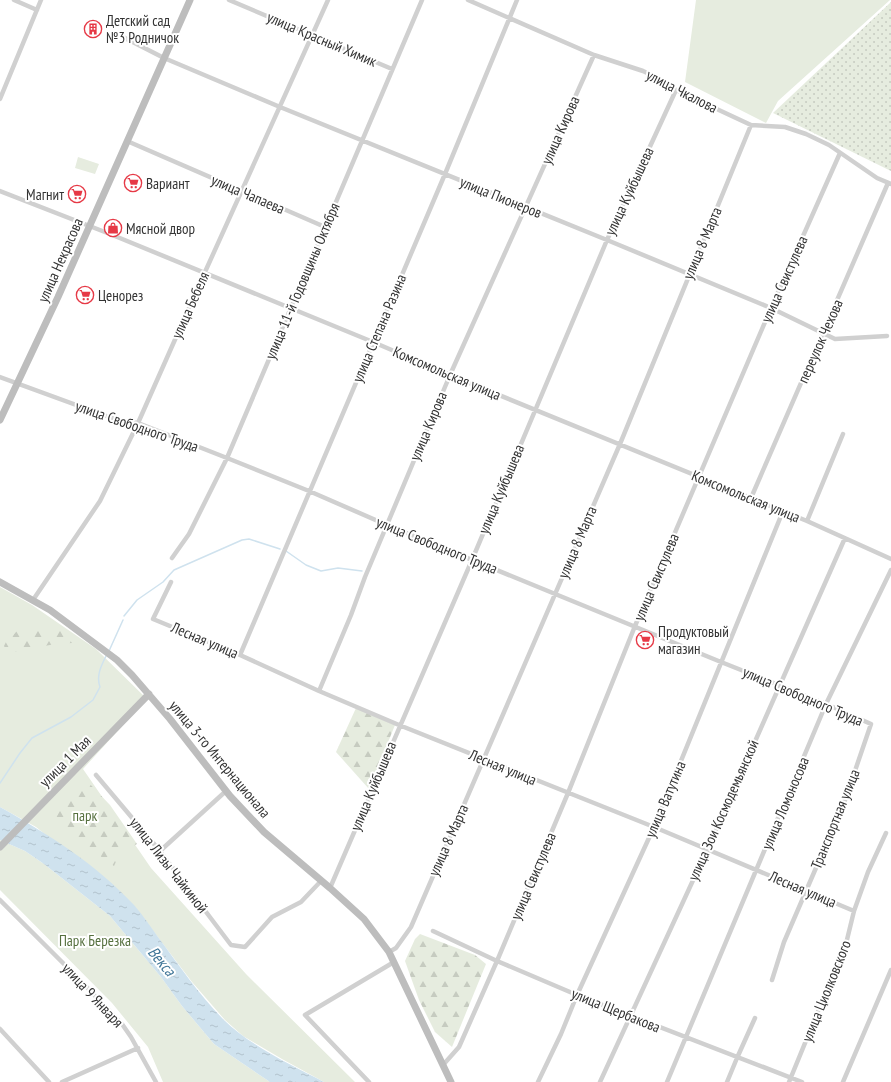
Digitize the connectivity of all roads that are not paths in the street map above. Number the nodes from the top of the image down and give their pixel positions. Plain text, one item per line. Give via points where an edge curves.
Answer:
1 (14, 0) edge
2 (42, 0) edge
3 (190, 0) edge
4 (229, 0) edge
5 (328, 0) edge
6 (422, 0) edge
7 (468, 0) edge
8 (517, 0) edge
9 (38, 10) junction
10 (509, 18) junction
11 (119, 35) dead end
12 (312, 36) junction
13 (594, 55) junction
14 (164, 58) junction
15 (392, 69) junction
16 (676, 90) junction
17 (1, 93) edge
18 (0, 99) edge
19 (280, 107) junction
20 (751, 125) junction
21 (362, 140) junction
22 (127, 141) junction
23 (840, 153) junction
24 (445, 174) junction
25 (890, 184) edge
26 (242, 191) junction
27 (0, 192) edge
28 (525, 207) junction
29 (89, 226) junction
30 (325, 227) junction
31 (607, 240) junction
32 (204, 272) junction
33 (689, 274) junction
34 (291, 308) junction
35 (771, 308) junction
36 (824, 334) junction
37 (887, 336) dead end
38 (373, 342) junction
39 (450, 375) junction
40 (0, 377) edge
41 (17, 384) junction
42 (534, 409) junction
43 (0, 420) edge
44 (138, 423) junction
45 (843, 434) dead end
46 (620, 444) junction
47 (228, 458) junction
48 (699, 477) junction
49 (309, 491) junction
50 (751, 498) junction
51 (783, 511) junction
52 (807, 521) junction
53 (387, 525) junction
54 (845, 538) junction
55 (172, 558) dead end
56 (891, 559) edge
57 (472, 560) junction
58 (891, 570) edge
59 (0, 582) edge
60 (171, 582) dead end
61 (555, 594) junction
62 (33, 600) junction
63 (635, 626) junction
64 (240, 655) junction
65 (721, 662) junction
66 (779, 685) junction
67 (319, 691) junction
68 (149, 694) junction
69 (826, 704) junction
70 (871, 724) joint
71 (399, 725) junction
72 (484, 759) junction
73 (96, 775) dead end
74 (226, 791) junction
75 (568, 793) junction
76 (654, 827) junction
77 (886, 833) dead end
78 (0, 847) edge
79 (707, 850) junction
80 (160, 851) junction
81 (756, 870) junction
82 (321, 881) junction
83 (330, 888) junction
84 (806, 890) junction
85 (0, 900) edge
86 (854, 911) junction
87 (433, 931) dead end
88 (389, 952) junction
89 (497, 961) junction
90 (394, 962) junction
91 (891, 970) edge
92 (772, 980) dead end
93 (577, 995) junction
94 (630, 1016) junction
95 (756, 1018) dead end
96 (0, 1029) edge
97 (686, 1038) junction
98 (138, 1048) junction
99 (737, 1058) junction
100 (443, 1065) junction
101 (790, 1080) edge
102 (49, 1082) edge
103 (62, 1082) edge
104 (156, 1082) edge
105 (369, 1082) edge
106 (451, 1082) edge
107 (538, 1082) edge
108 (600, 1082) edge
109 (667, 1082) edge
110 (728, 1082) edge
111 (802, 1082) edge
112 (843, 1082) edge

1 - 9 street
2 - 9 street
3 - 14 main road, улица Некрасова
4 - 12 street, улица Красный Химик
5 - 12 street, улица Бебеля
6 - 15 street, улица 11-й Годовщины Октября
7 - 10 street, улица Чкалова
8 - 10 street, улица Степана Разина
9 - 17 street
10 - 13 street, улица Чкалова
10 - 24 street, улица Степана Разина
11 - 14 street, улица Пионеров
12 - 15 street, улица Красный Химик
12 - 19 street, улица Бебеля
13 - 16 street, улица Чкалова via 643,71
13 - 28 street, улица Кирова
14 - 19 street, улица Пионеров
14 - 22 main road, улица Некрасова
15 - 21 street, улица 11-й Годовщины Октября
16 - 20 street, улица Чкалова
16 - 31 street, улица Куйбышева
17 - 18 street
19 - 21 street, улица Пионеров
19 - 26 street, улица Бебеля
20 - 23 street, улица Чкалова via 785,127 829,145
20 - 33 street, улица 8 Марта
21 - 24 street, улица Пионеров
21 - 30 street, улица 11-й Годовщины Октября
22 - 26 street, улица Чапаева
22 - 29 main road, улица Некрасова
23 - 25 street, улица Чкалова
23 - 35 street, улица Свистулева
24 - 28 street, улица Пионеров
24 - 38 street, улица Степана Разина
25 - 36 street, переулок Чехова
26 - 30 street, улица Чапаева
26 - 32 street, улица Бебеля
27 - 29 street, Комсомольская улица
28 - 31 street, улица Пионеров
28 - 39 street, улица Кирова
29 - 32 street, Комсомольская улица
29 - 41 main road, улица Некрасова
30 - 34 street, улица 11-й Годовщины Октября
31 - 33 street, улица Пионеров
31 - 42 street, улица Куйбышева
32 - 34 street, Комсомольская улица
32 - 44 street, улица Бебеля
33 - 35 street, улица Пионеров
33 - 46 street, улица 8 Марта
34 - 38 street, Комсомольская улица
34 - 47 street, улица 11-й Годовщины Октября
35 - 36 street, улица Пионеров
35 - 48 street, улица Свистулева
36 - 37 street, улица Пионеров via 835,339
36 - 50 street, переулок Чехова
38 - 39 street, Комсомольская улица
38 - 49 street, улица Степана Разина
39 - 42 street, Комсомольская улица
39 - 53 street, улица Кирова
40 - 41 street, улица Свободного Труда
41 - 43 main road, улица Некрасова
41 - 44 street, улица Свободного Труда via 120,421
42 - 46 street, Комсомольская улица
42 - 57 street, улица Куйбышева
44 - 47 street, улица Свободного Труда
44 - 62 street, улица Бебеля via 100,501
45 - 52 street
46 - 48 street, Комсомольская улица
46 - 61 street, улица 8 Марта
47 - 49 street, улица Свободного Труда
47 - 55 street, улица 11-й Годовщины Октября via 189,534
48 - 50 street, Комсомольская улица
48 - 63 street, улица Свистулева
49 - 53 street, улица Свободного Труда
49 - 64 street, улица Степана Разина
50 - 51 street, Комсомольская улица
51 - 52 street, Комсомольская улица
51 - 65 street, улица Ватутина
52 - 54 street, Комсомольская улица
53 - 57 street, улица Свободного Труда
53 - 67 street, улица Кирова
54 - 56 street, Комсомольская улица
54 - 66 street, улица Зои Космодемьянской
57 - 61 street, улица Свободного Труда
57 - 71 street, улица Куйбышева
58 - 69 street, улица Ломоносова
59 - 62 main road, улица 3-го Интернационала
60 - 64 street, Лесная улица via 153,619
61 - 63 street, улица Свободного Труда
61 - 72 street, улица 8 Марта
62 - 68 main road, улица 3-го Интернационала via 100,646
63 - 65 street, улица Свободного Труда
63 - 75 street, улица Свистулева
64 - 67 street, Лесная улица
65 - 66 street, улица Свободного Труда
65 - 76 street, улица Ватутина
66 - 69 street, улица Свободного Труда
66 - 79 street, улица Зои Космодемьянской
67 - 71 street, Лесная улица
68 - 74 main road, улица 3-го Интернационала
68 - 78 main road, улица 1 Мая
69 - 70 street, улица Свободного Труда
69 - 81 street, улица Ломоносова
70 - 84 street, Транспортная улица via 844,804
71 - 72 street, Лесная улица
71 - 83 street, улица Куйбышева
72 - 75 street, Лесная улица
72 - 88 street, улица 8 Марта via 411,927 396,948
73 - 80 street, улица Лизы Чайкиной
74 - 80 street
74 - 82 main road, улица 3-го Интернационала via 264,832
75 - 76 street, Лесная улица
75 - 89 street, улица Свистулева
76 - 79 street, Лесная улица
76 - 93 street, улица Ватутина
77 - 86 street, улица Циолковского
79 - 81 street, Лесная улица
79 - 94 street, улица Зои Космодемьянской
80 - 82 street, улица Лизы Чайкиной via 231,945 246,947 272,917 301,902
81 - 84 street, Лесная улица
81 - 97 street, улица Ломоносова
82 - 83 main road, улица 3-го Интернационала
83 - 88 main road, улица 3-го Интернационала via 364,919
84 - 86 street, Лесная улица
84 - 92 street, Транспортная улица via 784,942
85 - 98 street, улица 9 Января via 122,1024
86 - 101 street, улица Циолковского via 844,952
87 - 89 street, улица Щербакова
88 - 90 main road, улица 3-го Интернационала
89 - 93 street, улица Щербакова
89 - 100 street, улица Свистулева via 458,1047
90 - 100 main road, улица 3-го Интернационала
90 - 105 street via 305,1015
91 - 112 street
93 - 94 street, улица Щербакова
93 - 107 street, улица Ватутина
94 - 97 street, улица Щербакова
94 - 108 street, улица Зои Космодемьянской
95 - 99 street
96 - 102 street
97 - 99 street, улица Щербакова
97 - 109 street, улица Ломоносова
98 - 103 street
98 - 104 street, улица 9 Января
99 - 101 street, улица Щербакова
99 - 110 street
100 - 106 main road, улица 3-го Интернационала
101 - 111 street, улица Щербакова

